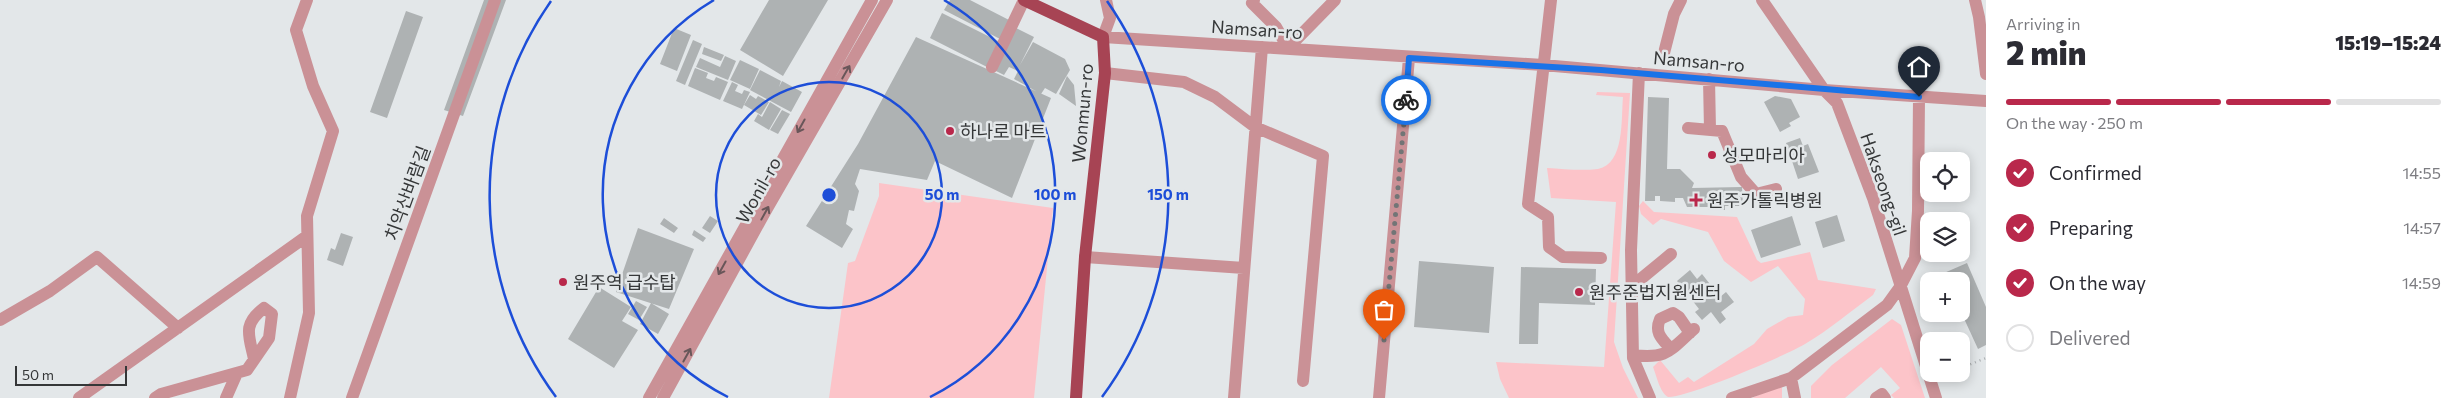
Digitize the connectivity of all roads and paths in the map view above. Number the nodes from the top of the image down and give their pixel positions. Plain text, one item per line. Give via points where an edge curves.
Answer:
1 (307, 0) edge
2 (494, 0) edge
3 (887, 0) edge
4 (1024, 0) edge
5 (1106, 0) edge
6 (1254, 0) edge
7 (1335, 0) edge
8 (1551, 0) edge
9 (1681, 0) edge
10 (1762, 0) edge
11 (1975, 0) edge
12 (870, 4) edge
13 (1103, 37) junction
14 (1262, 47) junction
15 (1288, 48) junction
16 (1664, 53) dead end
17 (1409, 58) junction
18 (1543, 66) junction
19 (992, 67) dead end
20 (1105, 73) junction
21 (1639, 73) junction
22 (1986, 74) edge
23 (1709, 79) junction
24 (1824, 90) junction
25 (1919, 97) junction
26 (1986, 101) edge
27 (1255, 127) junction
28 (1688, 128) dead end
29 (1710, 130) junction
30 (1776, 189) dead end
31 (307, 236) junction
32 (1671, 254) dead end
33 (1085, 257) junction
34 (1600, 258) dead end
35 (1244, 268) junction
36 (1631, 287) junction
37 (1900, 287) junction
38 (0, 320) edge
39 (178, 328) junction
40 (1671, 349) junction
41 (1633, 355) junction
42 (1986, 358) edge
43 (254, 360) dead end
44 (1970, 364) edge
45 (237, 373) junction
46 (1791, 378) junction
47 (1303, 381) dead end
48 (79, 398) edge
49 (155, 398) edge
50 (226, 398) edge
51 (290, 398) edge
52 (352, 398) edge
53 (649, 398) edge
54 (663, 398) edge
55 (1076, 398) edge
56 (1234, 398) edge
57 (1379, 398) edge
58 (1650, 398) edge
59 (1732, 398) edge
60 (1795, 398) edge
61 (1876, 398) edge
62 (1885, 398) edge
63 (1936, 398) edge

1 - 31 street via 296,30 313,86 333,131 307,216
2 - 52 street, 치악산바람길
54 -> 3 street, Wonil-ro
4 - 13 main road
4 - 19 street
5 - 13 street via 1110,18
6 - 15 street via 1252,3 1276,27
7 - 15 street
8 - 18 street
9 - 16 street
10 - 24 street, Hakseong-gil
11 - 22 street via 1980,16
12 -> 53 street, Wonil-ro
13 - 14 street, Namsan-ro
13 - 20 main road, Wonmun-ro
14 - 15 street, Namsan-ro
14 - 27 street
15 - 17 street, Namsan-ro
17 - 18 street, Namsan-ro
17 - 57 street
18 - 21 street, Namsan-ro
18 - 34 street via 1528,204 1548,217 1549,247 1563,257
20 - 27 street via 1184,82 1215,97
20 - 33 main road, Wonmun-ro
21 - 23 street, Namsan-ro
21 - 36 street
23 - 24 street, Namsan-ro
23 - 29 street
24 - 25 street, Namsan-ro
24 - 37 street, Hakseong-gil via 1836,103 1857,155
25 - 26 street, Namsan-ro
25 - 37 street via 1918,211 1914,258
27 - 35 street
27 - 47 street via 1323,156
28 - 29 street
29 - 30 street via 1722,131 1741,177 1756,194
31 - 39 street
31 - 51 street via 309,313
32 - 36 street
33 - 35 street
33 - 55 main road, Wonmun-ro
35 - 56 street
36 - 41 street
37 - 46 street via 1887,304
37 - 63 street, Hakseong-gil
38 - 39 street via 50,291 97,257
39 - 48 street
40 - 40 street via 1692,331 1673,313 1660,319 1657,326 1658,335
40 - 41 street via 1655,357
41 - 58 street
42 - 44 path
43 - 45 street via 247,370
45 - 49 street
45 - 50 street
46 - 59 street
46 - 60 street
61 - 62 street via 1882,394

